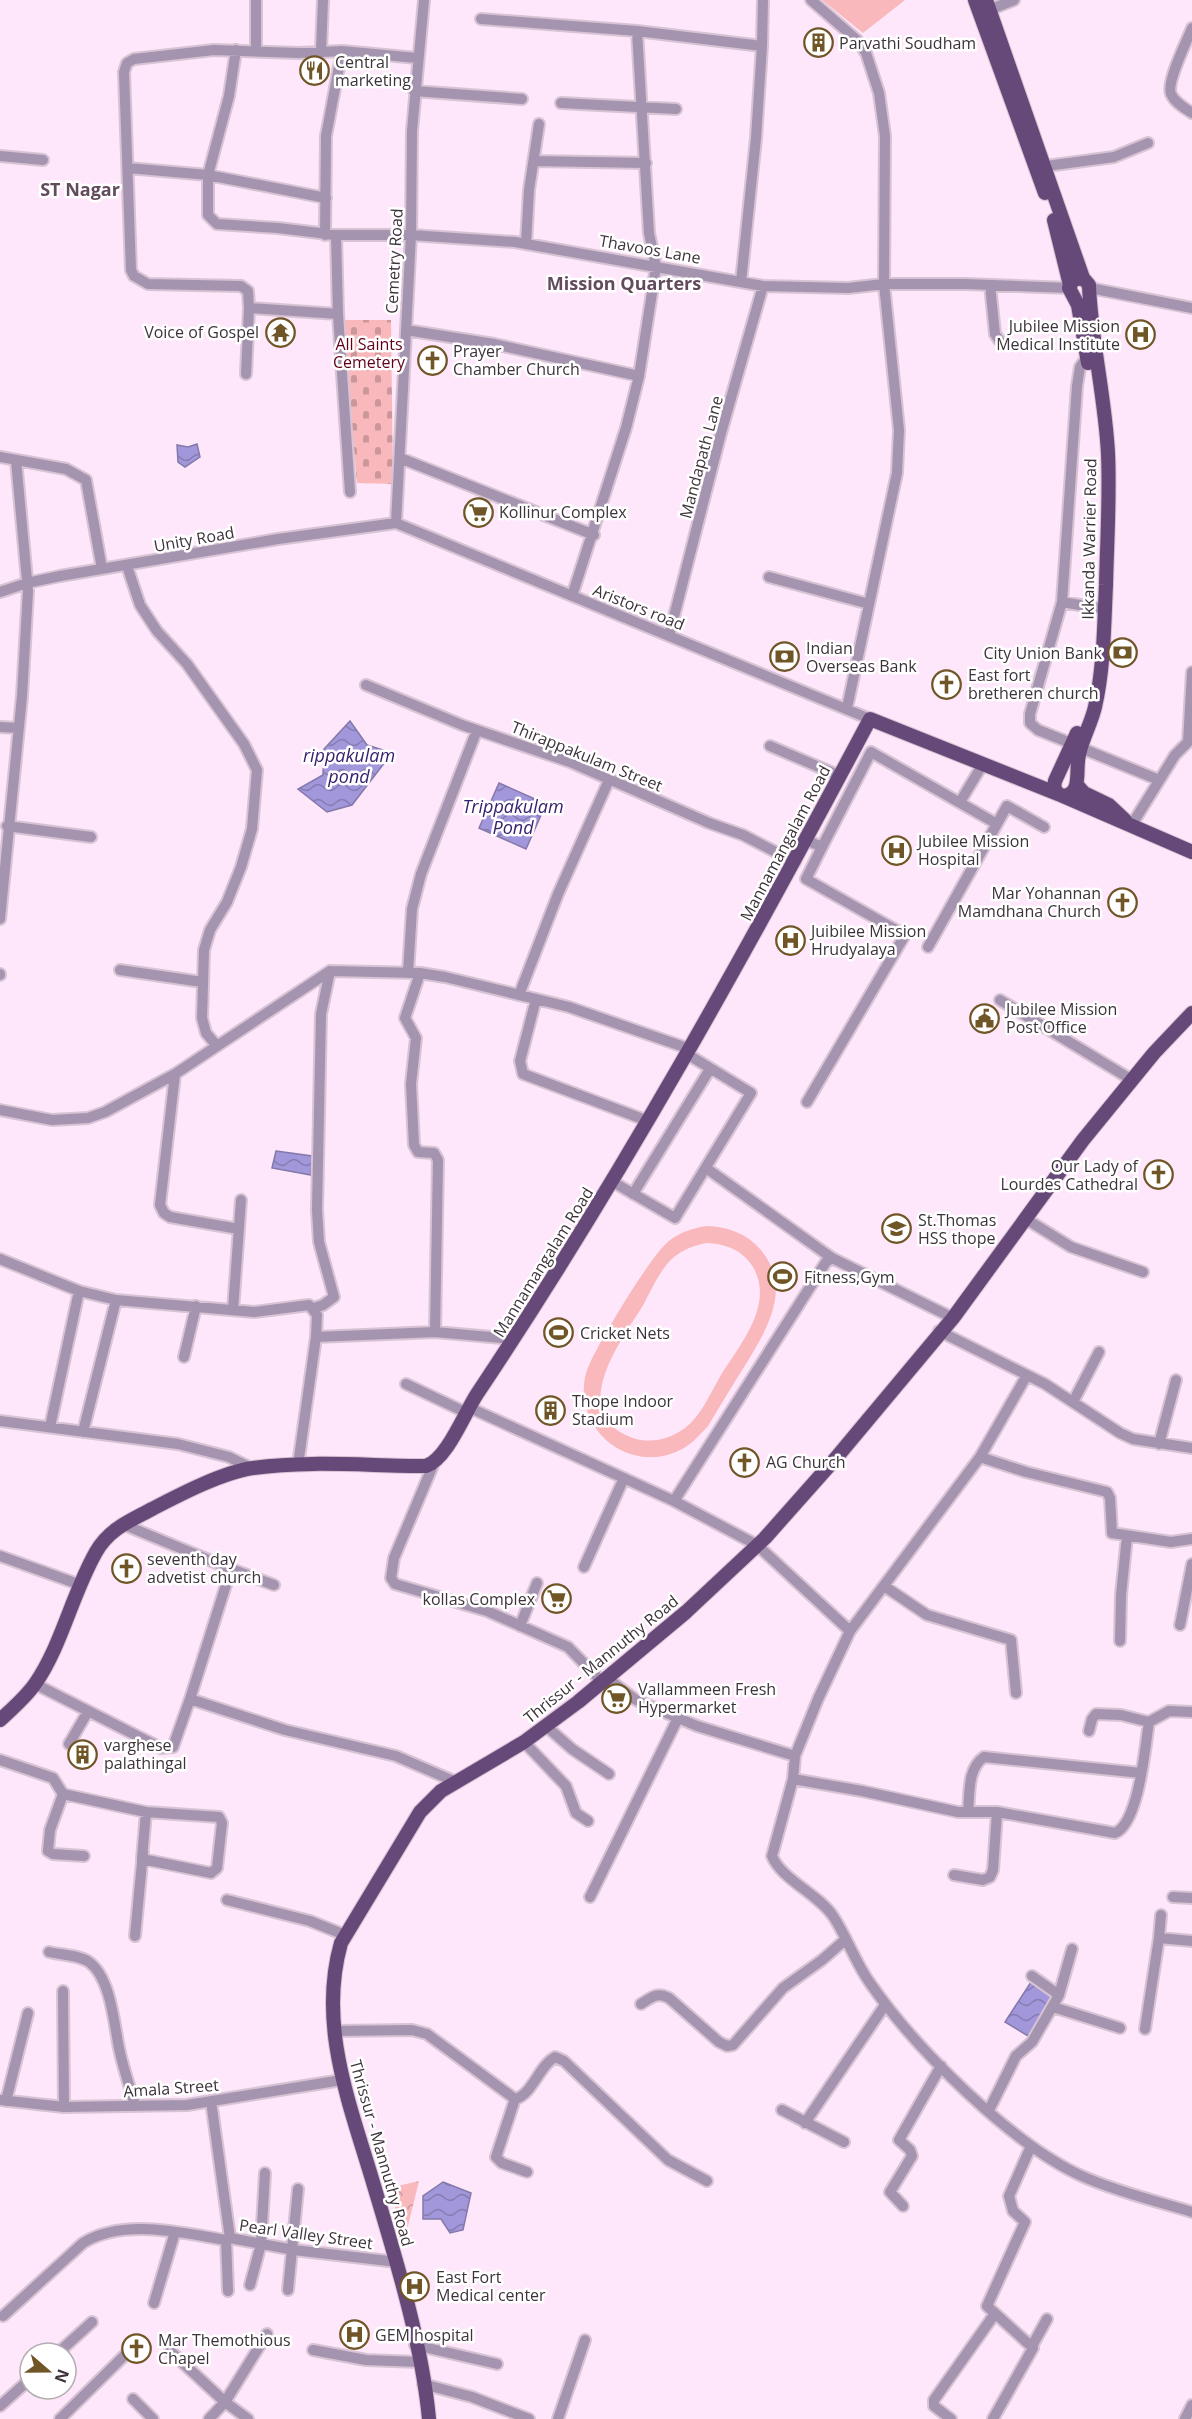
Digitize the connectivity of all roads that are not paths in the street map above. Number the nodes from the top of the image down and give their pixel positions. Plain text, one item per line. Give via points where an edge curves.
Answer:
1 (256, 0) edge
2 (323, 0) edge
3 (424, 0) edge
4 (763, 0) edge
5 (811, 0) edge
6 (975, 0) edge
7 (1014, 0) edge
8 (986, 7) edge
9 (481, 19) dead end
10 (1192, 28) edge
11 (637, 31) junction
12 (762, 46) junction
13 (236, 50) junction
14 (256, 50) junction
15 (321, 51) junction
16 (342, 51) junction
17 (417, 58) junction
18 (414, 91) junction
19 (522, 99) dead end
20 (561, 103) dead end
21 (643, 109) junction
22 (676, 109) dead end
23 (1192, 113) edge
24 (539, 124) dead end
25 (1148, 143) dead end
26 (0, 156) edge
27 (43, 160) dead end
28 (534, 161) junction
29 (646, 163) junction
30 (1041, 167) junction
31 (128, 168) junction
32 (208, 175) junction
33 (326, 198) junction
34 (331, 235) junction
35 (411, 235) junction
36 (526, 243) junction
37 (656, 267) junction
38 (741, 282) junction
39 (884, 284) junction
40 (990, 285) junction
41 (763, 286) junction
42 (1079, 288) junction
43 (249, 308) junction
44 (1192, 308) edge
45 (338, 314) junction
46 (406, 330) junction
47 (999, 340) dead end
48 (1087, 357) junction
49 (246, 374) dead end
50 (639, 376) junction
51 (0, 457) edge
52 (400, 458) junction
53 (16, 459) junction
54 (350, 492) dead end
55 (396, 523) junction
56 (594, 535) junction
57 (127, 566) junction
58 (102, 569) junction
59 (769, 577) dead end
60 (27, 583) junction
61 (0, 592) edge
62 (572, 596) junction
63 (1062, 602) junction
64 (869, 604) junction
65 (1097, 608) junction
66 (669, 636) junction
67 (1192, 672) edge
68 (366, 685) dead end
69 (847, 708) junction
70 (870, 719) junction
71 (0, 727) edge
72 (18, 728) junction
73 (477, 730) junction
74 (1190, 740) edge
75 (770, 746) dead end
76 (1077, 746) junction
77 (983, 764) junction
78 (840, 776) junction
79 (609, 780) junction
80 (1159, 780) junction
81 (1077, 784) junction
82 (1058, 787) junction
83 (960, 802) junction
84 (997, 824) junction
85 (7, 826) junction
86 (1131, 826) junction
87 (1044, 827) dead end
88 (91, 837) dead end
89 (806, 840) junction
90 (822, 847) junction
91 (1192, 852) edge
92 (795, 862) junction
93 (2, 873) edge
94 (0, 919) edge
95 (928, 947) dead end
96 (120, 970) dead end
97 (330, 971) junction
98 (408, 973) junction
99 (420, 973) junction
100 (202, 982) junction
101 (519, 995) junction
102 (536, 999) junction
103 (1000, 1000) dead end
104 (1192, 1013) edge
105 (217, 1046) junction
106 (688, 1052) junction
107 (710, 1069) junction
108 (175, 1074) junction
109 (1132, 1080) junction
110 (807, 1102) dead end
111 (0, 1110) edge
112 (648, 1121) junction
113 (706, 1168) junction
114 (613, 1182) junction
115 (633, 1194) junction
116 (241, 1200) dead end
117 (1026, 1219) junction
118 (233, 1228) dead end
119 (832, 1258) junction
120 (0, 1259) edge
121 (1143, 1272) dead end
122 (79, 1291) junction
123 (116, 1300) junction
124 (196, 1306) junction
125 (314, 1308) junction
126 (233, 1310) junction
127 (953, 1318) junction
128 (435, 1332) junction
129 (939, 1332) junction
130 (316, 1337) junction
131 (514, 1339) junction
132 (1099, 1352) dead end
133 (184, 1357) dead end
134 (1027, 1375) junction
135 (1176, 1380) dead end
136 (406, 1383) dead end
137 (1073, 1402) junction
138 (467, 1410) junction
139 (0, 1421) edge
140 (50, 1427) junction
141 (83, 1432) junction
142 (1159, 1444) junction
143 (1192, 1448) edge
144 (980, 1457) junction
145 (434, 1463) junction
146 (298, 1465) junction
147 (251, 1468) junction
148 (624, 1478) junction
149 (674, 1501) junction
150 (122, 1524) junction
151 (1127, 1536) junction
152 (1192, 1539) edge
153 (757, 1545) junction
154 (0, 1556) edge
155 (1192, 1564) edge
156 (584, 1567) dead end
157 (231, 1569) junction
158 (537, 1583) dead end
159 (78, 1584) junction
160 (274, 1585) dead end
161 (884, 1586) junction
162 (520, 1626) junction
163 (1180, 1626) dead end
164 (850, 1631) junction
165 (1120, 1641) dead end
166 (605, 1680) junction
167 (35, 1684) junction
168 (1016, 1693) dead end
169 (190, 1699) junction
170 (1192, 1712) edge
171 (87, 1713) junction
172 (678, 1718) junction
173 (0, 1720) edge
174 (1149, 1722) junction
175 (546, 1726) junction
176 (1089, 1731) dead end
177 (524, 1742) junction
178 (69, 1744) dead end
179 (795, 1756) junction
180 (0, 1760) edge
181 (1141, 1773) junction
182 (609, 1774) dead end
183 (793, 1779) junction
184 (456, 1782) junction
185 (63, 1794) junction
186 (146, 1812) junction
187 (968, 1812) junction
188 (997, 1812) junction
189 (588, 1821) dead end
190 (143, 1851) junction
191 (84, 1856) dead end
192 (954, 1875) dead end
193 (1173, 1896) dead end
194 (590, 1897) dead end
195 (1192, 1898) edge
196 (227, 1900) dead end
197 (1161, 1915) dead end
198 (135, 1935) dead end
199 (345, 1935) junction
200 (1159, 1938) junction
201 (846, 1939) junction
202 (1192, 1941) edge
203 (1072, 1949) dead end
204 (49, 1952) dead end
205 (1032, 1976) dead end
206 (63, 1991) dead end
207 (1059, 1995) junction
208 (641, 2004) dead end
209 (885, 2005) junction
210 (1053, 2007) junction
211 (28, 2013) dead end
212 (1120, 2028) dead end
213 (1145, 2029) dead end
214 (334, 2031) junction
215 (941, 2066) junction
216 (342, 2080) junction
217 (514, 2099) junction
218 (3, 2100) edge
219 (211, 2102) junction
220 (135, 2106) junction
221 (64, 2107) junction
222 (782, 2110) dead end
223 (989, 2110) junction
224 (806, 2123) junction
225 (844, 2142) dead end
226 (1031, 2146) junction
227 (528, 2172) dead end
228 (265, 2173) dead end
229 (707, 2181) dead end
230 (298, 2189) dead end
231 (903, 2206) dead end
232 (1192, 2212) edge
233 (175, 2232) junction
234 (228, 2239) junction
235 (261, 2244) junction
236 (294, 2250) junction
237 (396, 2262) junction
238 (250, 2285) dead end
239 (288, 2290) dead end
240 (228, 2291) dead end
241 (154, 2303) dead end
242 (994, 2315) junction
243 (3, 2316) dead end
244 (1047, 2319) dead end
245 (92, 2322) dead end
246 (267, 2334) dead end
247 (585, 2340) dead end
248 (71, 2341) edge
249 (415, 2345) junction
250 (1032, 2346) junction
251 (131, 2349) dead end
252 (313, 2350) dead end
253 (170, 2351) dead end
254 (419, 2362) junction
255 (497, 2364) dead end
256 (423, 2385) junction
257 (18, 2390) edge
258 (133, 2399) dead end
259 (225, 2402) junction
260 (1192, 2405) edge
261 (0, 2406) edge
262 (60, 2419) edge
263 (153, 2419) edge
264 (209, 2419) edge
265 (248, 2419) edge
266 (429, 2419) edge
267 (529, 2419) edge
268 (558, 2419) edge
269 (951, 2419) edge
270 (993, 2419) edge
271 (1185, 2419) edge

1 - 14 street
2 - 15 street
3 - 17 street, Cemetry Road
4 - 12 street
5 - 39 street via 861,46 879,93 885,136
6 - 8 main road, Ikkanda Warrier Road
7 - 8 street
8 - 30 main road, Ikkanda Warrier Road
9 - 11 street
10 - 23 street via 1170,92 1176,102
11 - 12 street
11 - 21 street
12 - 38 street
13 - 14 street
13 - 31 street via 190,50 127,63 124,72
13 - 32 street, Thavoos Lane via 229,96
14 - 15 street
15 - 16 street
16 - 17 street
16 - 33 street via 326,136
17 - 18 street, Cemetry Road
18 - 19 street
18 - 35 street, Cemetry Road
20 - 21 street
21 - 22 street
21 - 29 street
24 - 28 street
25 - 30 street via 1114,157
26 - 27 street
28 - 29 street
28 - 36 street
29 - 37 street via 649,233
30 - 42 main road, Ikkanda Warrier Road
31 - 32 street
31 - 43 street via 134,276 148,284 241,286 248,291
32 - 33 street
32 - 34 street, Thavoos Lane via 208,215 217,224
33 - 34 street
34 - 35 street, Thavoos Lane
34 - 45 street
35 - 36 street, Thavoos Lane
35 - 46 street, Cemetry Road
36 - 37 street, Thavoos Lane
37 - 38 street, Thavoos Lane
37 - 50 street
38 - 41 street, Thavoos Lane
39 - 40 street, Thavoos Lane
39 - 41 street, Thavoos Lane via 848,288
39 - 64 street via 899,430 897,472
40 - 42 street, Thavoos Lane
40 - 47 street via 994,334
41 - 66 street, Mandapath Lane
42 - 44 street, Thavoos Lane
42 - 48 main road, Ikkanda Warrier Road
42 - 76 main road, Ikkanda Warrier Road via 1103,395 1108,524 1102,665 1094,710
43 - 45 street
43 - 49 street
45 - 54 street
46 - 50 street via 494,344
46 - 52 street, Cemetry Road
48 - 63 street via 1080,367 1077,386
48 - 65 main road, Ikkanda Warrier Road via 1098,455
50 - 56 street
51 - 53 street
52 - 55 street, Cemetry Road
52 - 56 street
53 - 58 street via 66,469 86,480
53 - 60 street
55 - 57 street, Unity Road
55 - 62 street, Aristors road
56 - 62 street
57 - 58 street, Unity Road
57 - 100 street via 140,605 244,744 256,770 252,829 227,902 210,930
58 - 60 street, Unity Road
59 - 64 street
60 - 61 street, Unity Road
60 - 72 street
62 - 66 street, Aristors road
63 - 65 street
63 - 76 street via 1030,723
64 - 69 street
65 - 76 main road, Ikkanda Warrier Road via 1086,707
66 - 69 street, Aristors road
67 - 74 street
68 - 73 street, Thirappakulam Street
69 - 70 street, Aristors road
70 - 77 main road
70 - 78 main road, Mannamangalam Road
71 - 72 street
72 - 85 street
73 - 79 street, Thirappakulam Street via 570,762
73 - 98 street via 421,874 412,909
74 - 80 street
75 - 78 street
76 - 80 street
76 - 81 main road, Ikkanda Warrier Road
76 - 82 main road, Ikkanda Warrier Road
77 - 82 main road
77 - 83 street
78 - 89 main road, Mannamangalam Road
79 - 92 street, Thirappakulam Street via 743,835
79 - 101 street
80 - 86 street
81 - 82 main road via 1074,793
81 - 82 main road via 1066,773
81 - 86 main road
82 - 86 main road
83 - 84 street
83 - 90 street via 871,752
84 - 87 street via 1007,806
84 - 95 street
85 - 88 street
85 - 93 street
86 - 91 main road
89 - 90 street
89 - 92 main road, Mannamangalam Road
90 - 110 street via 806,879 905,935
92 - 106 main road, Mannamangalam Road
93 - 94 street
96 - 100 street
97 - 98 street
97 - 105 street
97 - 125 street via 321,1014 317,1210 319,1242 334,1297
98 - 99 street
99 - 101 street
99 - 128 street via 405,1018 416,1038 411,1084 414,1145 418,1152 434,1153 438,1160
100 - 105 street via 202,1018 206,1033
101 - 102 street
102 - 106 street via 634,1028
102 - 112 street via 520,1061 523,1074
103 - 109 street
104 - 109 main road, Thrissur - Mannuthy Road
105 - 108 street
106 - 107 street
106 - 112 main road, Mannamangalam Road
107 - 113 street via 751,1093
107 - 115 street
108 - 111 street via 88,1118 52,1120
108 - 118 street via 160,1205 171,1217
109 - 117 main road, Thrissur - Mannuthy Road
112 - 114 main road, Mannamangalam Road
113 - 115 street via 675,1218
113 - 119 street
114 - 115 street
114 - 131 main road, Mannamangalam Road
116 - 126 street
117 - 121 street via 1071,1247
117 - 127 main road, Thrissur - Mannuthy Road
119 - 127 street
119 - 149 street
120 - 122 street
122 - 123 street
122 - 140 street
123 - 124 street
123 - 141 street
124 - 126 street
124 - 133 street
125 - 126 street via 309,1305 254,1312
125 - 130 street
127 - 129 main road, Thrissur - Mannuthy Road
128 - 130 street
128 - 131 street
129 - 134 street
129 - 153 main road, Thrissur - Mannuthy Road via 836,1458
130 - 146 street
131 - 138 main road, Mannamangalam Road
132 - 137 street
134 - 137 street
134 - 144 street
135 - 142 street
136 - 138 street
137 - 142 street via 1120,1433
138 - 145 main road, Mannamangalam Road
138 - 148 street
139 - 140 street
140 - 141 street
141 - 147 street via 178,1444
142 - 143 street
144 - 151 street via 1107,1492 1110,1531
144 - 161 street
145 - 146 main road
145 - 162 street via 394,1558 391,1578 395,1584 487,1611
146 - 147 main road
147 - 150 main road via 188,1491
148 - 149 street
148 - 156 street
149 - 153 street
150 - 157 street
150 - 159 main road via 106,1537
151 - 152 street via 1171,1542
151 - 165 street
153 - 164 street
153 - 166 main road, Thrissur - Mannuthy Road
154 - 159 street
155 - 163 street
157 - 160 street
157 - 169 street
158 - 162 street
159 - 167 main road
161 - 164 street
161 - 168 street via 927,1615 1011,1640
162 - 166 street via 568,1647
164 - 179 street
166 - 172 street via 636,1700
166 - 175 main road, Thrissur - Mannuthy Road
167 - 171 street
167 - 173 main road
169 - 171 street via 173,1747 168,1749
169 - 184 street via 285,1730 396,1756
170 - 174 street via 1169,1711
171 - 178 street
172 - 179 street
172 - 194 street
174 - 176 street via 1101,1713 1092,1719
174 - 181 street
175 - 177 main road, Thrissur - Mannuthy Road
175 - 182 street
177 - 184 main road, Thrissur - Mannuthy Road
177 - 189 street via 566,1786 576,1813
179 - 183 street
180 - 185 street via 53,1778
181 - 187 street via 984,1757 972,1771
181 - 188 street via 1127,1822 1115,1833
183 - 187 street
183 - 201 street via 772,1857 776,1866 818,1899
184 - 199 main road, Thrissur - Mannuthy Road via 420,1812
185 - 186 street
185 - 191 street via 48,1851
186 - 190 street
186 - 190 street via 211,1814 222,1823 217,1868 212,1873 142,1859
187 - 188 street
188 - 192 street via 990,1877 983,1880
190 - 198 street
193 - 195 street
196 - 199 street via 309,1921
197 - 200 street
199 - 214 main road, Thrissur - Mannuthy Road via 335,1964
200 - 202 street
200 - 213 street
201 - 208 street via 783,1988 734,2045 719,2042 662,1994
201 - 209 street
203 - 207 street
204 - 220 street via 80,1958 98,1972 109,1996
205 - 207 street
206 - 221 street
207 - 210 street
209 - 215 street
209 - 224 street
210 - 212 street
210 - 223 street via 1032,2042 1016,2056
211 - 218 street
214 - 216 main road, Thrissur - Mannuthy Road
214 - 217 street via 412,2030 428,2034
215 - 223 street
215 - 231 street via 899,2140 912,2156 890,2192
216 - 219 street, Amala Street
216 - 237 main road, Thrissur - Mannuthy Road
217 - 227 street via 496,2157
217 - 229 street via 522,2096 555,2057 564,2061 668,2160
218 - 221 street, Amala Street
219 - 220 street, Amala Street
219 - 234 street
220 - 221 street, Amala Street
222 - 224 street
223 - 226 street
224 - 225 street
226 - 232 street via 1083,2176
226 - 242 street via 1009,2196 1013,2211 1025,2222 987,2306
228 - 235 street
230 - 236 street
233 - 234 street
233 - 241 street
233 - 243 street via 116,2230 98,2234
234 - 235 street, Pearl Valley Street
234 - 240 street, Pearl Valley Street
235 - 236 street, Pearl Valley Street
235 - 238 street
236 - 237 street, Pearl Valley Street
236 - 239 street
237 - 249 main road, Thrissur - Mannuthy Road
242 - 250 street
242 - 269 street via 934,2400 934,2406
244 - 250 street
245 - 248 street
246 - 259 street
247 - 268 street
249 - 254 main road, Thrissur - Mannuthy Road
249 - 255 street
250 - 270 street
251 - 262 street
252 - 254 street via 366,2360
253 - 259 street
254 - 256 main road, Thrissur - Mannuthy Road
256 - 266 main road, Thrissur - Mannuthy Road
256 - 267 street via 472,2397
257 - 261 street
258 - 263 street
259 - 264 street
259 - 265 street
260 - 271 street

